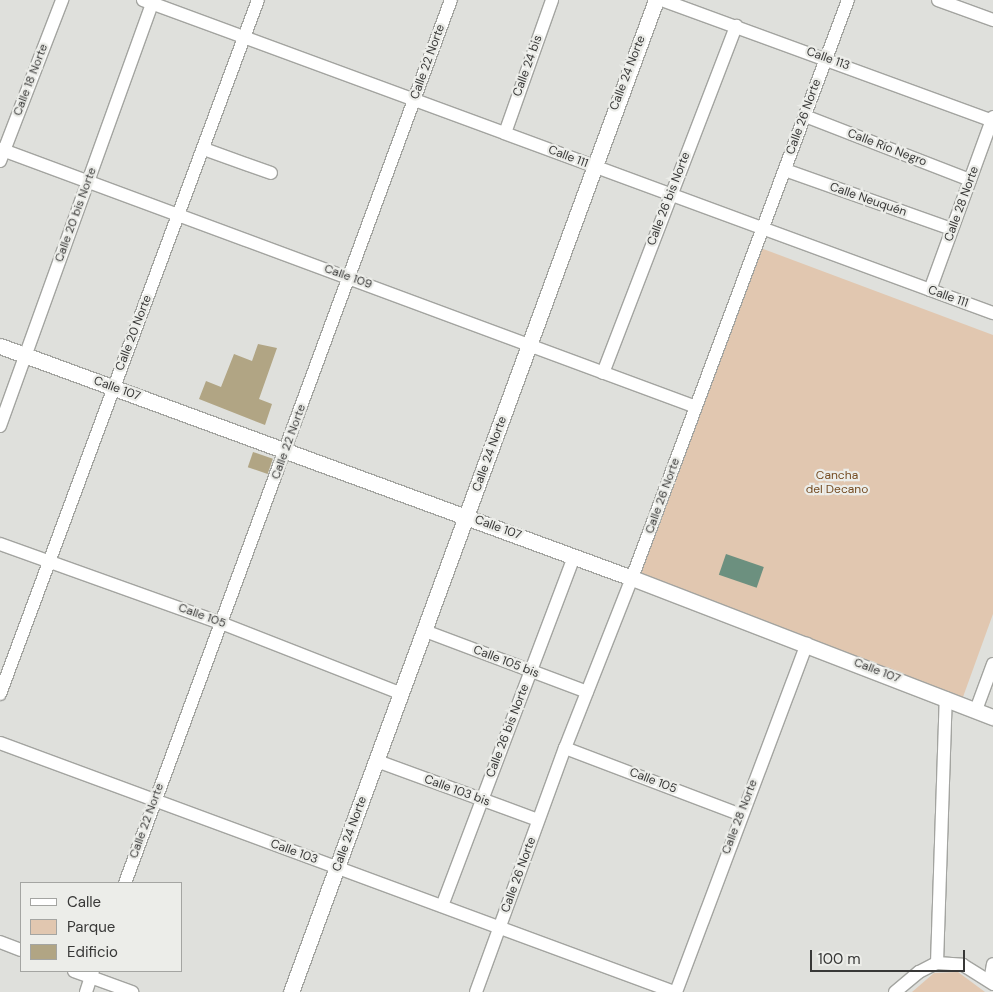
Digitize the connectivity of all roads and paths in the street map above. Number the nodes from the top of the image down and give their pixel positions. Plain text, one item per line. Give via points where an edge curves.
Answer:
1 (62, 0) edge
2 (258, 0) edge
3 (450, 0) edge
4 (552, 0) edge
5 (656, 0) edge
6 (662, 0) edge
7 (848, 0) edge
8 (938, 0) edge
9 (148, 2) edge
10 (993, 20) edge
11 (736, 26) junction
12 (246, 37) junction
13 (826, 58) junction
14 (414, 100) junction
15 (805, 116) junction
16 (993, 119) edge
17 (505, 133) junction
18 (204, 149) junction
19 (1, 154) edge
20 (593, 167) junction
21 (784, 170) junction
22 (271, 173) dead end
23 (970, 180) junction
24 (87, 184) junction
25 (671, 195) junction
26 (179, 216) junction
27 (763, 229) junction
28 (952, 230) junction
29 (348, 277) junction
30 (930, 290) junction
31 (993, 313) edge
32 (0, 346) edge
33 (530, 346) junction
34 (26, 355) junction
35 (603, 373) junction
36 (113, 388) junction
37 (696, 408) junction
38 (0, 426) edge
39 (285, 452) junction
40 (467, 517) junction
41 (0, 544) edge
42 (574, 557) junction
43 (49, 562) junction
44 (632, 578) junction
45 (221, 623) junction
46 (425, 631) junction
47 (808, 644) junction
48 (993, 664) edge
49 (531, 671) junction
50 (587, 692) junction
51 (0, 694) edge
52 (402, 694) junction
53 (946, 698) junction
54 (976, 710) junction
55 (993, 717) edge
56 (0, 743) edge
57 (565, 748) junction
58 (376, 761) junction
59 (155, 800) junction
60 (481, 800) junction
61 (741, 815) junction
62 (538, 820) junction
63 (337, 868) junction
64 (125, 882) edge
65 (442, 906) junction
66 (500, 928) junction
67 (0, 942) edge
68 (20, 950) edge
69 (937, 963) junction
70 (993, 964) edge
71 (92, 974) edge
72 (991, 982) edge
73 (86, 992) edge
74 (132, 992) edge
75 (291, 992) edge
76 (476, 992) edge
77 (675, 992) edge
78 (895, 992) edge

1 - 19 street, Calle 18 Norte
2 - 12 street, Calle 20 Norte
3 - 14 street, Calle 22 Norte
4 - 17 street, Calle 24 bis
5 - 20 street, Calle 24 Norte
6 - 11 street, Calle 113
7 - 13 street, Calle 26 Norte
8 - 10 street
9 - 12 street, Calle 111
9 - 24 street, Calle 20 bis Norte
11 - 13 street, Calle 113
11 - 25 street, Calle 26 bis Norte
12 - 14 street, Calle 111
12 - 18 street, Calle 20 Norte
13 - 15 street, Calle 26 Norte
13 - 16 street, Calle 113
14 - 17 street, Calle 111
14 - 29 street, Calle 22 Norte
15 - 21 street, Calle 26 Norte
15 - 23 street, Calle Río Negro
16 - 23 street, Calle 28 Norte
17 - 20 street, Calle 111
18 - 22 street
18 - 26 street, Calle 20 Norte
19 - 24 street, Calle 109
20 - 25 street, Calle 111
20 - 33 street, Calle 24 Norte
21 - 27 street, Calle 26 Norte
21 - 28 street, Calle Neuquén
23 - 28 street, Calle 28 Norte
24 - 26 street, Calle 109
24 - 34 street, Calle 20 bis Norte
25 - 27 street, Calle 111
25 - 35 street, Calle 26 bis Norte
26 - 29 street, Calle 109
26 - 36 street, Calle 20 Norte
27 - 30 street, Calle 111
27 - 37 street, Calle 26 Norte
28 - 30 street, Calle 28 Norte
29 - 33 street, Calle 109
29 - 39 street, Calle 22 Norte
30 - 31 street, Calle 111
32 - 34 street, Calle 107
33 - 35 street, Calle 109
33 - 40 street, Calle 24 Norte
34 - 36 street, Calle 107
34 - 38 street, Calle 20 bis Norte
35 - 37 street, Calle 109
36 - 39 street, Calle 107
36 - 43 street, Calle 20 Norte
37 - 44 street, Calle 26 Norte
39 - 40 street, Calle 107
39 - 45 street, Calle 22 Norte
40 - 42 street, Calle 107
40 - 46 street, Calle 24 Norte
41 - 43 street, Calle 105
42 - 44 street, Calle 107
42 - 49 street, Calle 26 bis Norte
43 - 45 street, Calle 105
43 - 51 street, Calle 20 Norte
44 - 47 street, Calle 107
44 - 50 street, Calle 26 Norte
45 - 52 street, Calle 105
45 - 59 street, Calle 22 Norte
46 - 49 street, Calle 105 bis
46 - 52 street, Calle 24 Norte
47 - 53 street, Calle 107
47 - 61 street, Calle 28 Norte
48 - 54 street
49 - 50 street, Calle 105 bis
49 - 60 street, Calle 26 bis Norte
50 - 57 street, Calle 26 Norte
52 - 58 street, Calle 24 Norte
53 - 54 street, Calle 107
53 - 69 street
54 - 55 street, Calle 107
56 - 59 street, Calle 103
57 - 61 street, Calle 105
57 - 62 street, Calle 26 Norte
58 - 60 street, Calle 103 bis
58 - 63 street, Calle 24 Norte
59 - 63 street, Calle 103
59 - 64 street, Calle 22 Norte
60 - 62 street, Calle 103 bis
60 - 65 street, Calle 26 bis Norte
61 - 77 street, Calle 28 Norte
62 - 66 street, Calle 26 Norte
63 - 65 street, Calle 103
63 - 75 street, Calle 24 Norte
65 - 66 street, Calle 103
66 - 76 street, Calle 26 Norte
66 - 77 street, Calle 103
67 - 68 street
69 - 72 street via 963,965
69 - 78 street via 919,972
70 - 72 street
71 - 73 street
71 - 74 street

